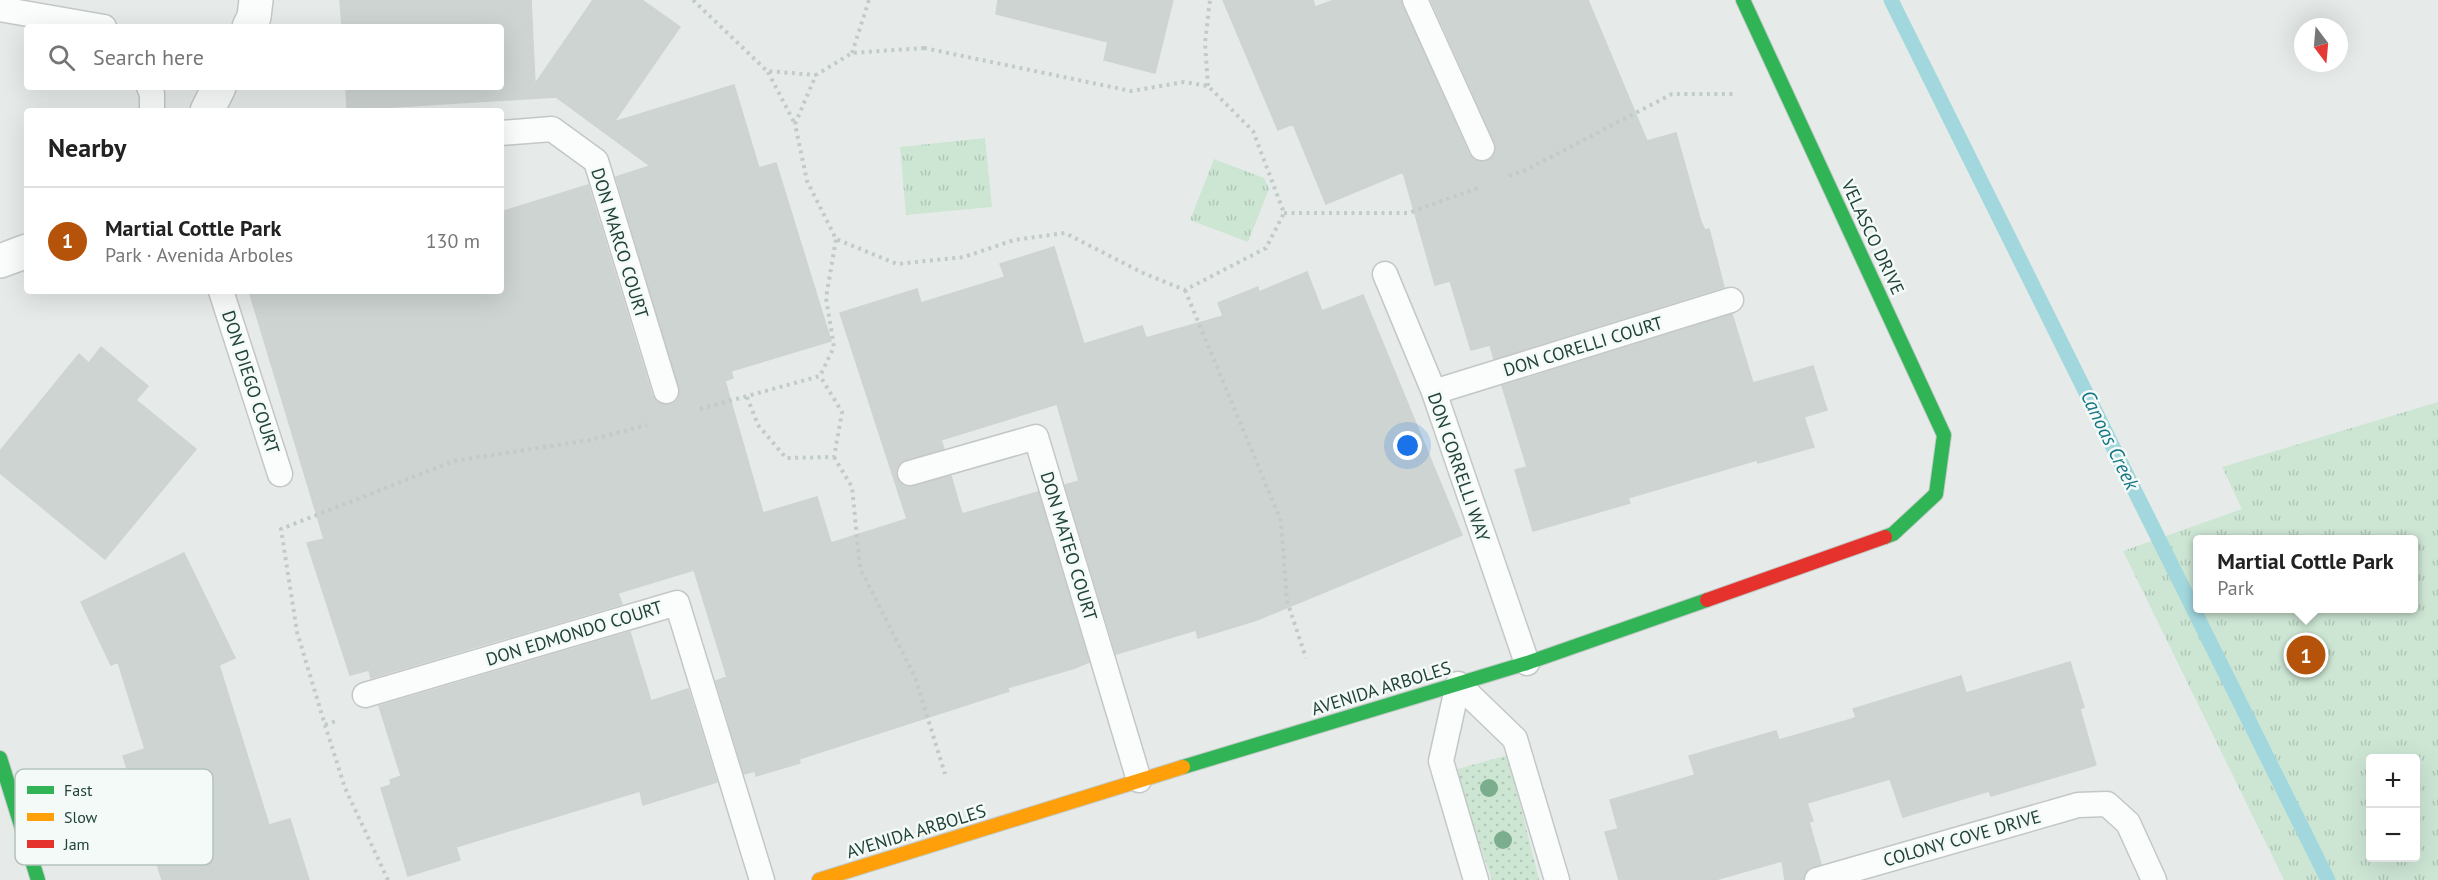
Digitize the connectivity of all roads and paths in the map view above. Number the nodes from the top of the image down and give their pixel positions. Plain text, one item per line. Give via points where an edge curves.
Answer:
1 (256, 0) edge
2 (693, 0) edge
3 (869, 0) edge
4 (1210, 0) edge
5 (1415, 0) edge
6 (1743, 0) edge
7 (0, 9) edge
8 (87, 24) edge
9 (250, 24) edge
10 (852, 52) junction
11 (767, 71) junction
12 (816, 75) junction
13 (1208, 86) junction
14 (151, 90) edge
15 (152, 108) edge
16 (795, 124) junction
17 (504, 133) edge
18 (1482, 148) dead end
19 (836, 239) junction
20 (24, 252) edge
21 (0, 261) edge
22 (1385, 274) dead end
23 (1185, 290) junction
24 (222, 294) edge
25 (1731, 300) dead end
26 (820, 376) junction
27 (666, 391) dead end
28 (1434, 392) junction
29 (747, 396) junction
30 (691, 412) dead end
31 (657, 422) dead end
32 (834, 458) junction
33 (910, 473) dead end
34 (280, 474) dead end
35 (1936, 494) joint
36 (1306, 658) dead end
37 (1527, 663) junction
38 (1458, 684) junction
39 (365, 695) dead end
40 (0, 758) edge
41 (945, 774) dead end
42 (1139, 780) junction
43 (15, 806) edge
44 (33, 865) edge
45 (38, 880) edge
46 (388, 880) edge
47 (762, 880) edge
48 (819, 880) edge
49 (1476, 880) edge
50 (1557, 880) edge
51 (1817, 880) edge
52 (2154, 880) edge

1 - 9 street
2 - 11 path
3 - 10 path
4 - 13 path via 1205,43
5 - 18 lane
6 - 35 street, VELASCO DRIVE via 1944,435
7 - 8 lane
10 - 12 path
10 - 13 path via 924,48 1131,92 1184,82
11 - 12 path
11 - 16 path
12 - 16 path
13 - 23 path via 1253,130 1284,213 1266,248
14 - 15 lane
16 - 19 path via 807,181
17 - 27 lane, DON MARCO COURT via 552,129 596,161
19 - 23 path via 897,264 964,258 1014,240 1065,233
19 - 26 path via 826,298 834,347
20 - 21 street
22 - 28 lane, DON CORRELLI WAY
23 - 36 path via 1281,520 1287,601
24 - 34 lane, DON DIEGO COURT
25 - 28 lane, DON CORELLI COURT
26 - 29 path
26 - 32 path via 842,412
28 - 37 lane, DON CORRELLI WAY
29 - 30 path
29 - 32 path via 758,425 786,458
31 - 46 path via 590,440 454,461 281,529 297,632 345,788
32 - 41 path via 852,487 860,568 915,677
33 - 42 lane, DON MATEO COURT via 1036,437
35 - 37 street, AVENIDA ARBOLES via 1893,534
37 - 38 street, AVENIDA ARBOLES
38 - 42 street, AVENIDA ARBOLES
38 - 49 lane via 1441,760
38 - 50 lane via 1515,738
39 - 47 lane, DON EDMONDO COURT via 677,603
40 - 43 street
42 - 48 street, AVENIDA ARBOLES
44 - 45 street
51 - 52 lane, COLONY COVE DRIVE via 2078,805 2108,804 2128,823

